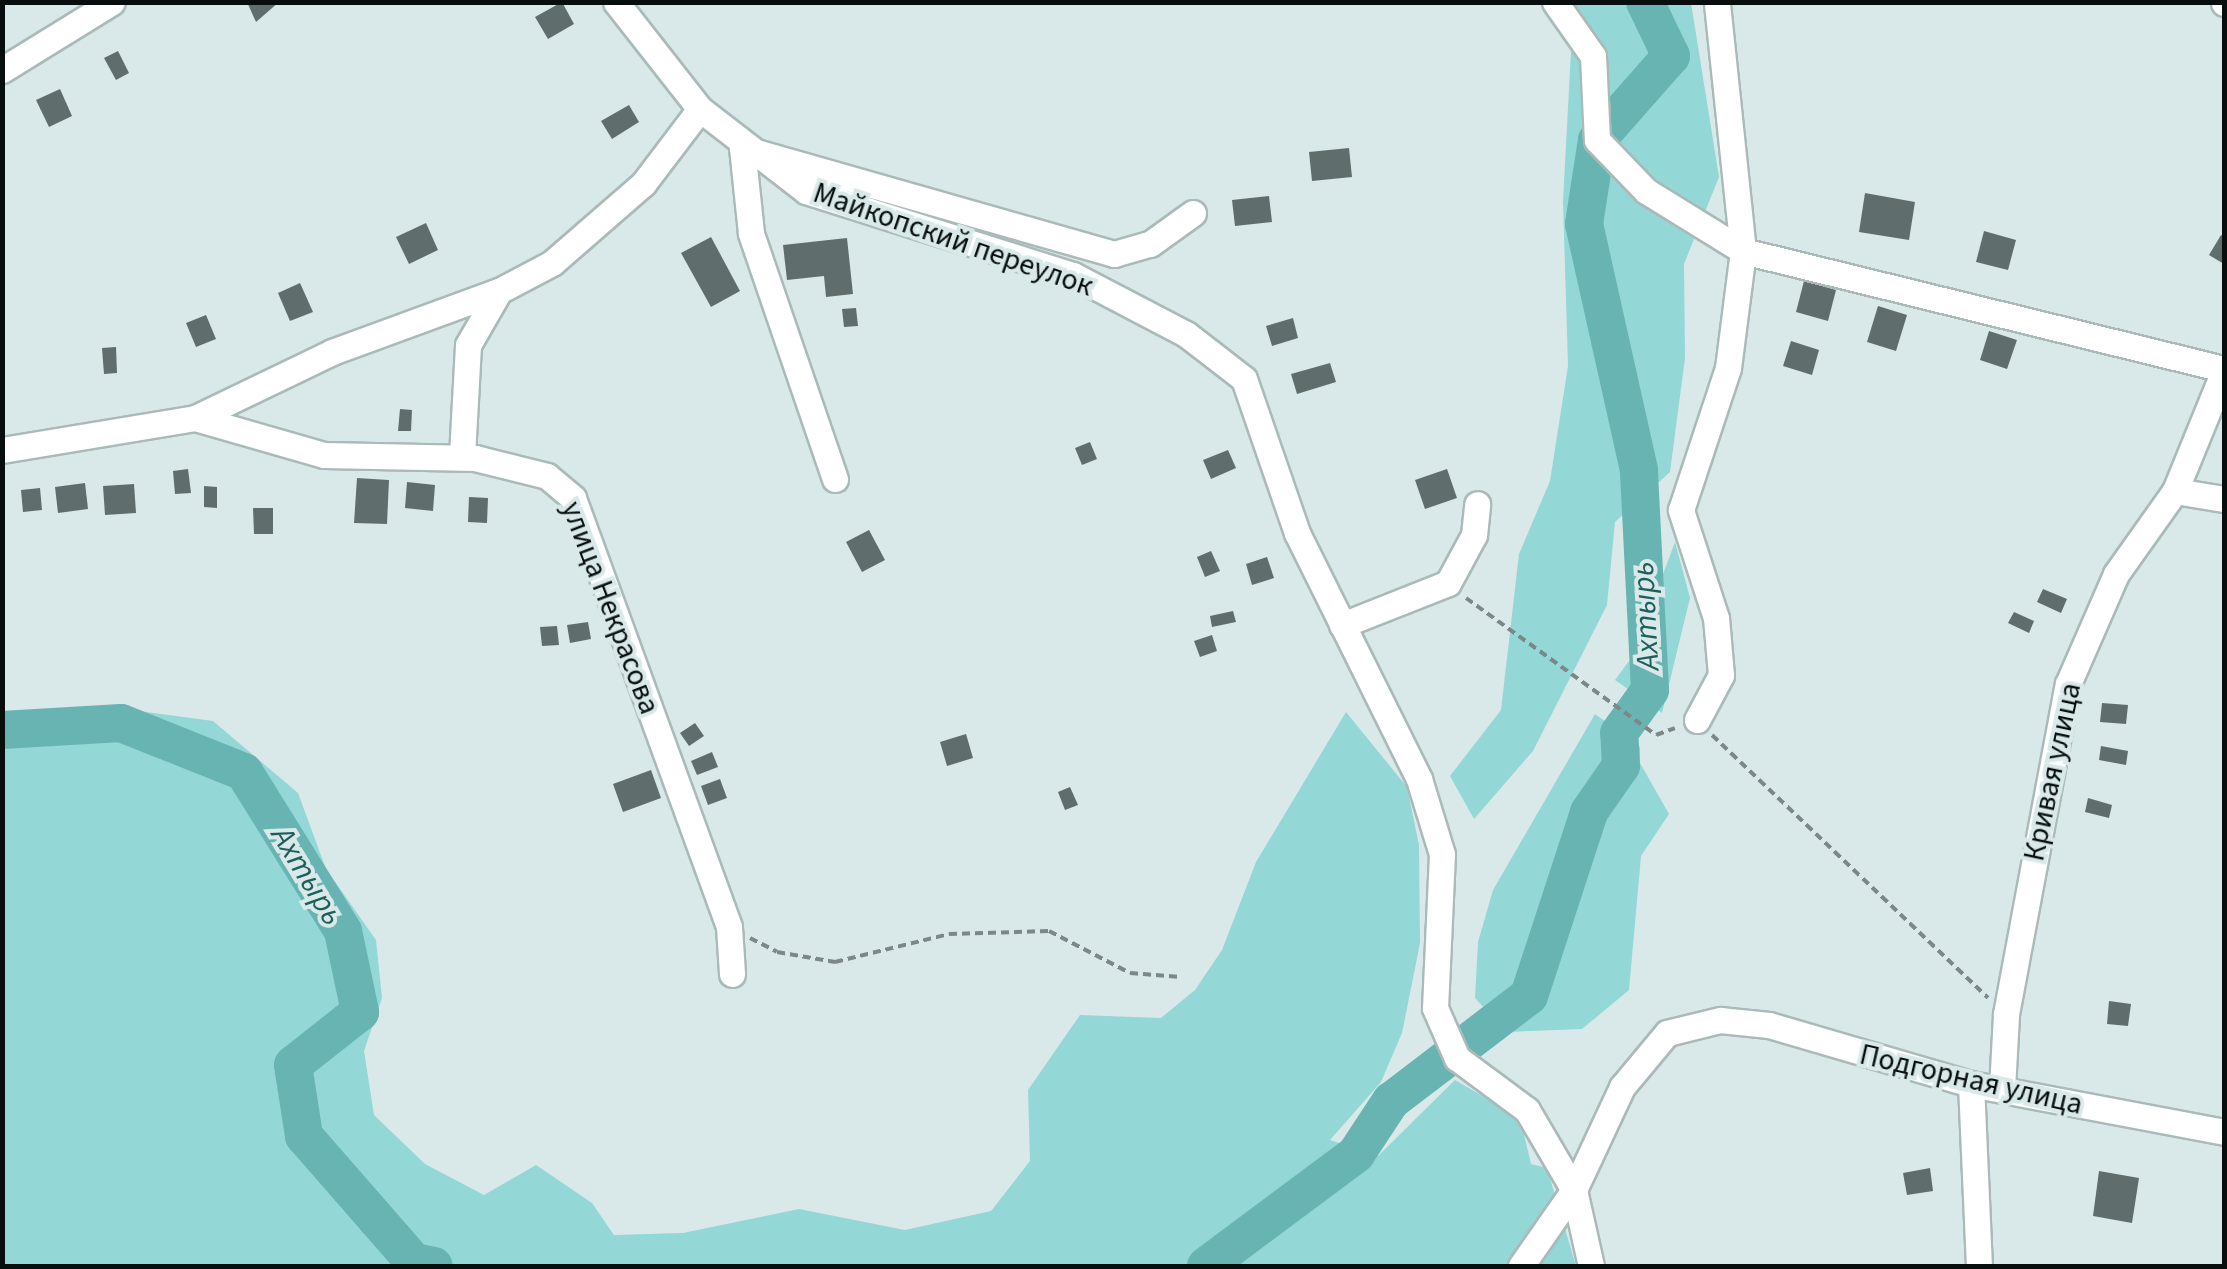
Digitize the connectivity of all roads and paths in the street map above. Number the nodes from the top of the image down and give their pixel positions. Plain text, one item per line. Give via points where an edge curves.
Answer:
1 (112, 2) edge
2 (616, 2) edge
3 (1556, 2) edge
4 (1717, 2) edge
5 (2, 70) edge
6 (700, 110) junction
7 (742, 148) junction
8 (1193, 213) dead end
9 (1742, 251) junction
10 (499, 291) junction
11 (2224, 370) edge
12 (195, 418) junction
13 (2, 450) edge
14 (462, 456) junction
15 (836, 479) dead end
16 (2175, 491) junction
17 (2224, 499) edge
18 (1477, 504) dead end
19 (1448, 583) junction
20 (1342, 625) junction
21 (1697, 720) junction
22 (729, 927) junction
23 (732, 974) dead end
24 (1181, 978) dead end
25 (2006, 1014) junction
26 (1971, 1084) junction
27 (2002, 1089) junction
28 (2224, 1132) edge
29 (1574, 1190) junction
30 (1522, 1266) edge
31 (1591, 1266) edge
32 (1979, 1266) edge

1 - 5 street
2 - 6 street, Майкопский переулок
3 - 9 street, Кривая улица via 1593,56 1598,140 1646,191
4 - 9 street
6 - 7 street, Майкопский переулок
6 - 10 street, улица Некрасова via 643,184 552,263
7 - 8 street via 823,165 1074,248 1114,254 1150,244
7 - 15 street via 750,233
7 - 20 street, Майкопский переулок via 806,191 1074,275 1186,334 1244,378 1297,533
9 - 11 street, Кривая улица
9 - 21 street via 1728,368 1681,510 1716,618 1722,675
10 - 12 street, улица Некрасова via 332,352
10 - 14 street via 468,344
11 - 16 street, Кривая улица
12 - 13 street, улица Некрасова
12 - 14 street, улица Некрасова via 324,455
14 - 22 street, улица Некрасова via 547,476 574,498
16 - 17 street
16 - 25 street, Кривая улица via 2116,574 2068,684
18 - 19 street via 1474,535
19 - 20 street
19 - 21 path via 1506,632 1656,735
20 - 29 street, Майкопский переулок via 1419,779 1442,854 1435,1008 1457,1058 1527,1110
21 - 25 path
22 - 23 street, улица Некрасова
22 - 24 path via 776,952 835,962 967,932 1049,931 1130,973
25 - 27 street, Кривая улица
26 - 27 street, Подгорная улица
26 - 29 street, Подгорная улица via 1769,1025 1720,1020 1667,1033 1622,1088
26 - 32 street
27 - 28 street, Подгорная улица
29 - 30 street, Подгорная улица
29 - 31 street, Майкопский переулок

